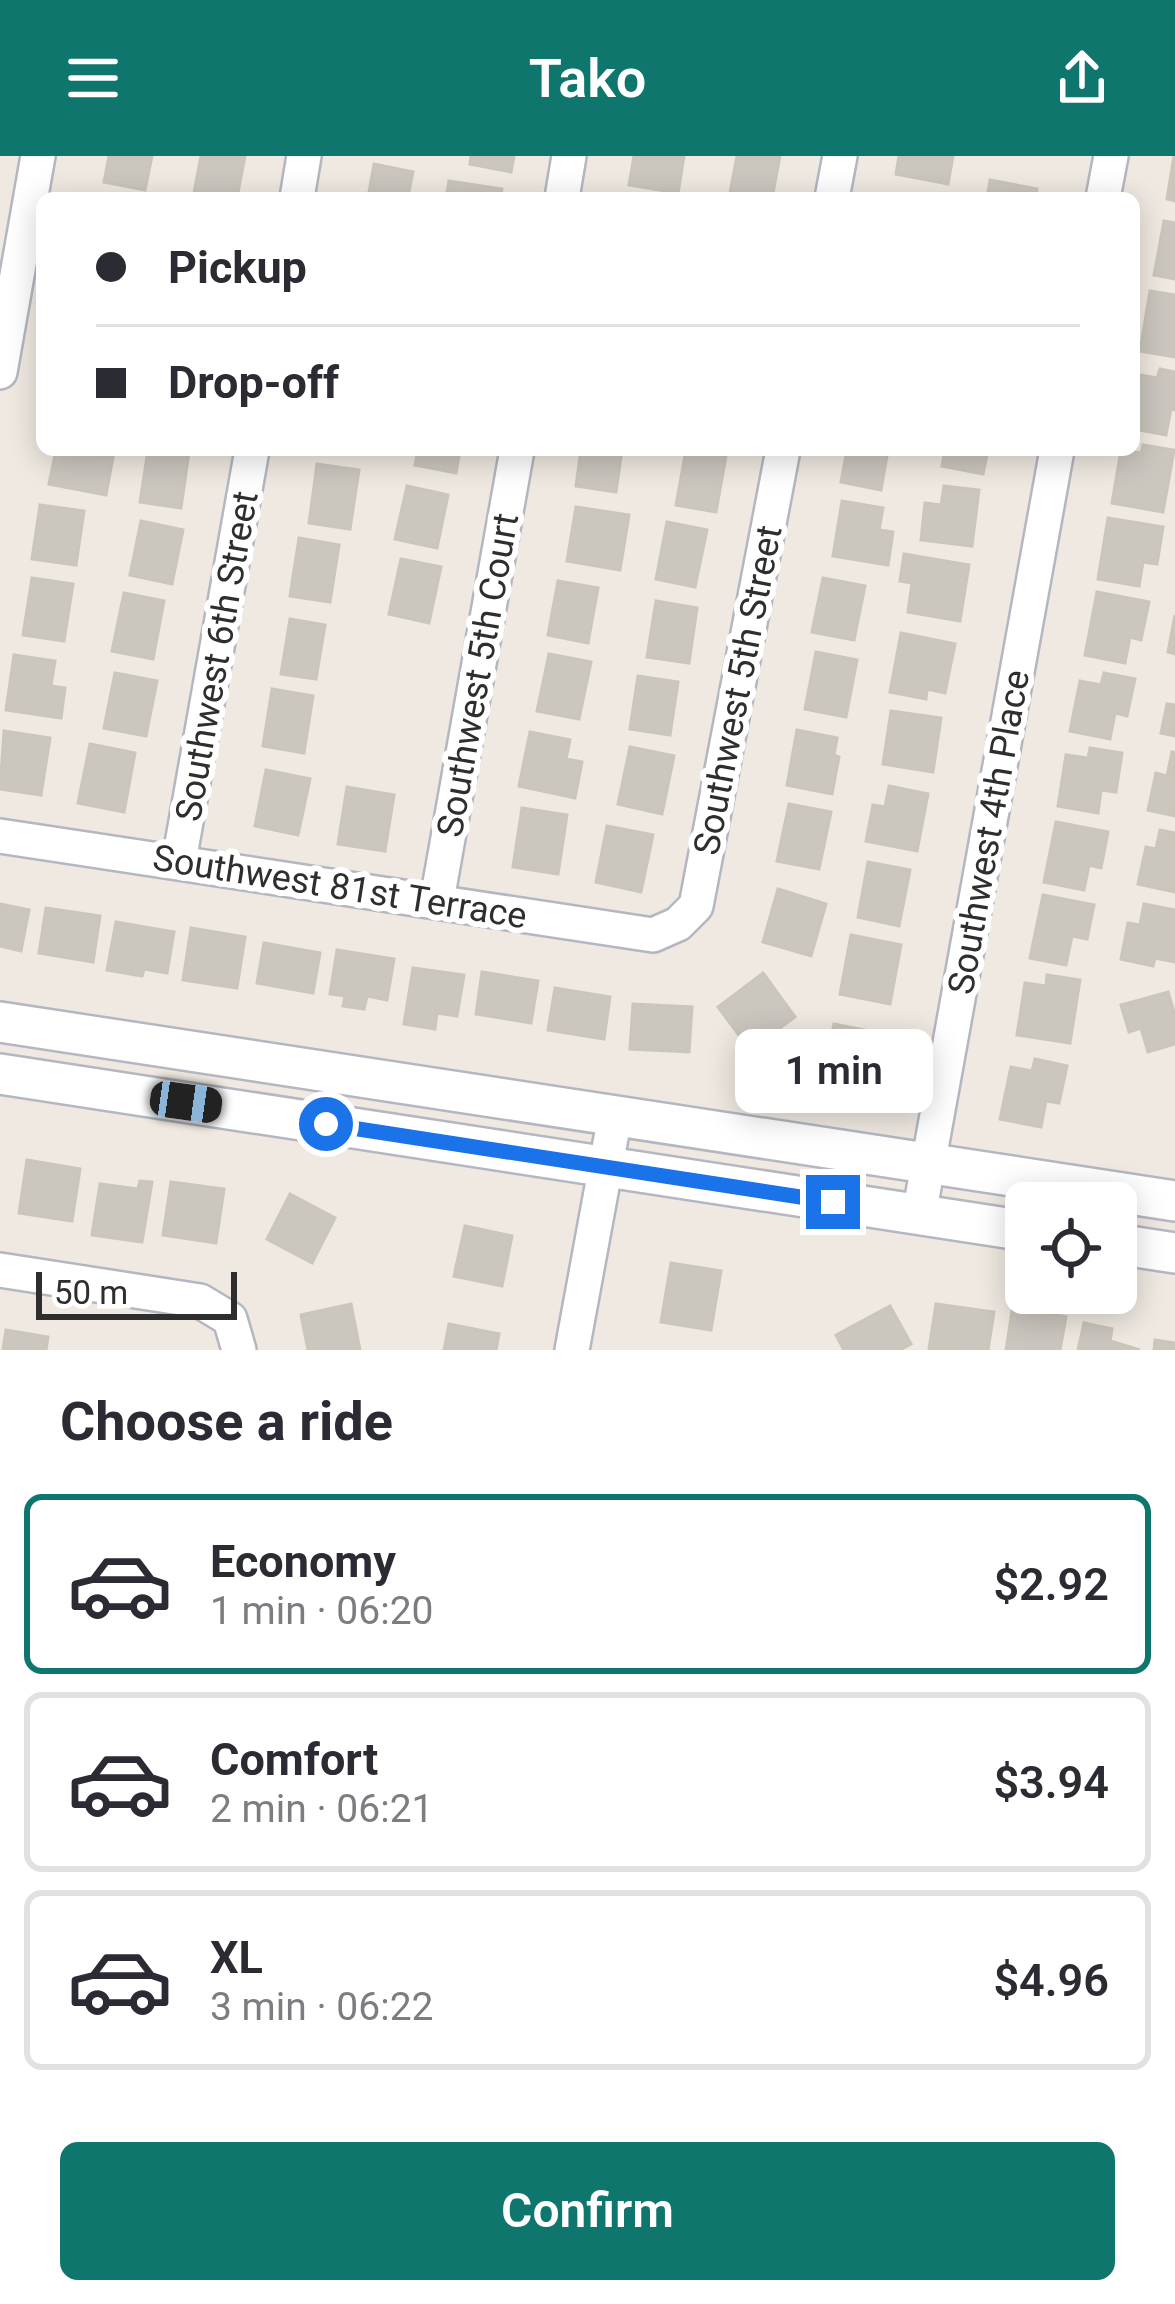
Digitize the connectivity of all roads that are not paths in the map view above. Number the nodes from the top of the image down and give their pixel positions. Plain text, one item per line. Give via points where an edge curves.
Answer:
1 (38, 156) edge
2 (304, 156) edge
3 (569, 156) edge
4 (840, 156) edge
5 (1111, 156) edge
6 (298, 192) edge
7 (563, 192) edge
8 (833, 192) edge
9 (1104, 192) edge
10 (0, 372) edge
11 (251, 456) edge
12 (516, 456) edge
13 (782, 456) edge
14 (1057, 456) edge
15 (0, 836) edge
16 (179, 861) junction
17 (437, 900) junction
18 (678, 925) joint
19 (0, 1022) edge
20 (0, 1074) edge
21 (615, 1116) junction
22 (928, 1164) junction
23 (606, 1166) junction
24 (1175, 1202) edge
25 (919, 1215) junction
26 (1005, 1228) edge
27 (1137, 1247) edge
28 (1175, 1253) edge
29 (0, 1270) edge
30 (234, 1334) edge
31 (572, 1350) edge

1 - 10 street
2 - 6 street
3 - 7 street
4 - 8 street
5 - 9 street
11 - 16 street, Southwest 6th Street
12 - 17 street, Southwest 5th Court
13 - 18 street, Southwest 5th Street via 696,906
14 - 22 street, Southwest 4th Place
15 - 16 street, Southwest 81st Terrace
16 - 17 street, Southwest 81st Terrace
17 - 18 street, Southwest 81st Terrace via 653,935
19 - 21 street
20 - 23 street
21 - 22 street
21 - 23 street
22 - 24 street
22 - 25 street, Southwest 4th Place
23 - 25 street
23 - 31 street
25 - 26 street
27 - 28 street
29 - 30 street via 200,1300

